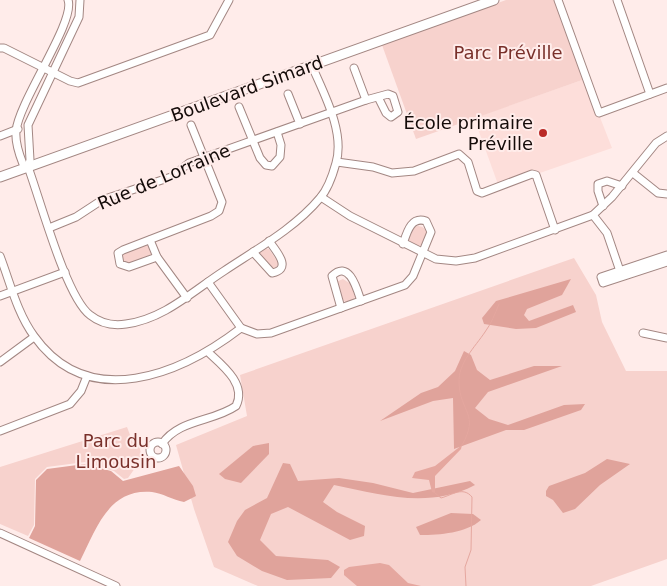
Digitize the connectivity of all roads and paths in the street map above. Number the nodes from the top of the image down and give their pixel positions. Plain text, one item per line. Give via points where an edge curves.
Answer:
1 (68, 0) edge
2 (80, 0) edge
3 (229, 0) edge
4 (494, 0) edge
5 (558, 0) edge
6 (616, 0) edge
7 (0, 48) edge
8 (312, 66) junction
9 (42, 67) junction
10 (354, 68) dead end
11 (52, 72) junction
12 (667, 88) edge
13 (288, 94) dead end
14 (650, 94) junction
15 (378, 97) dead end
16 (366, 100) junction
17 (240, 107) dead end
18 (330, 112) junction
19 (191, 124) dead end
20 (300, 124) junction
21 (28, 125) junction
22 (16, 130) junction
23 (277, 132) junction
24 (0, 136) edge
25 (667, 136) edge
26 (253, 141) junction
27 (206, 158) junction
28 (336, 162) junction
29 (28, 167) junction
30 (632, 173) junction
31 (0, 176) edge
32 (622, 186) junction
33 (667, 194) edge
34 (321, 197) junction
35 (604, 206) junction
36 (593, 215) junction
37 (49, 228) junction
38 (555, 230) junction
39 (150, 240) junction
40 (269, 241) junction
41 (403, 244) junction
42 (253, 252) junction
43 (421, 253) junction
44 (667, 254) edge
45 (0, 256) edge
46 (157, 257) junction
47 (667, 262) edge
48 (65, 272) junction
49 (621, 273) junction
50 (208, 282) junction
51 (13, 291) junction
52 (0, 296) edge
53 (187, 298) junction
54 (361, 301) junction
55 (341, 308) junction
56 (241, 328) junction
57 (643, 333) dead end
58 (34, 337) junction
59 (667, 338) edge
60 (208, 352) junction
61 (0, 362) edge
62 (87, 376) junction
63 (0, 431) edge
64 (162, 444) dead end
65 (0, 533) edge
66 (116, 586) edge

1 - 9 street via 68,16
2 - 11 street via 79,17
3 - 11 street via 212,33 204,38 78,83
4 - 8 main road, Boulevard Simard
5 - 14 street via 599,113
6 - 14 street
7 - 9 street
8 - 18 street
8 - 29 main road, Boulevard Simard
9 - 11 street
9 - 22 street
10 - 16 street
11 - 21 street
12 - 14 street
13 - 20 street
15 - 16 street, Rue de Lorraine
16 - 18 street, Rue de Lorraine
17 - 26 street
18 - 20 street, Rue de Lorraine
18 - 28 street via 336,131
19 - 27 street
20 - 23 street, Rue de Lorraine
21 - 22 street
21 - 29 street
22 - 24 street
22 - 29 street via 18,149 23,164
23 - 26 street, Rue de Lorraine
23 - 26 street, Rue de Lorraine via 280,157 272,166 260,158
25 - 30 street via 656,143
26 - 27 street, Rue de Lorraine
27 - 37 street, Rue de Lorraine via 189,163 172,177 102,200 76,217
27 - 39 street via 222,202 219,211
28 - 34 street
28 - 38 street via 392,173 414,171 459,154 468,162 477,191 482,193 536,175
29 - 31 main road, Boulevard Simard
29 - 37 street
30 - 32 street
30 - 33 street via 658,193
32 - 35 street
32 - 35 street via 607,181 598,184
34 - 40 street
34 - 41 street
35 - 36 street
36 - 38 street
36 - 49 street via 607,233
37 - 48 street
38 - 43 street via 475,258 436,260
39 - 46 street
39 - 46 street via 118,253 120,264 129,267
40 - 42 street
40 - 42 street via 283,262 278,272 268,270
41 - 43 street
41 - 43 street via 409,227 421,219 426,221 431,232
42 - 50 street
43 - 54 street via 413,276 405,285
44 - 49 street
45 - 51 street
46 - 53 street
47 - 49 street
48 - 51 street
48 - 53 street via 82,308 98,321 111,325 127,324 163,312
50 - 53 street
50 - 56 street
51 - 52 street
51 - 58 street
54 - 55 street
54 - 55 street via 354,280 344,271 335,272 332,276
55 - 56 street via 271,333 257,334
56 - 60 street
57 - 59 street
58 - 61 street
58 - 62 street via 52,356
60 - 62 street via 191,362 150,376 110,380
60 - 64 street via 232,375 239,394 236,406 178,428
62 - 63 street via 81,391 70,404
65 - 66 street

